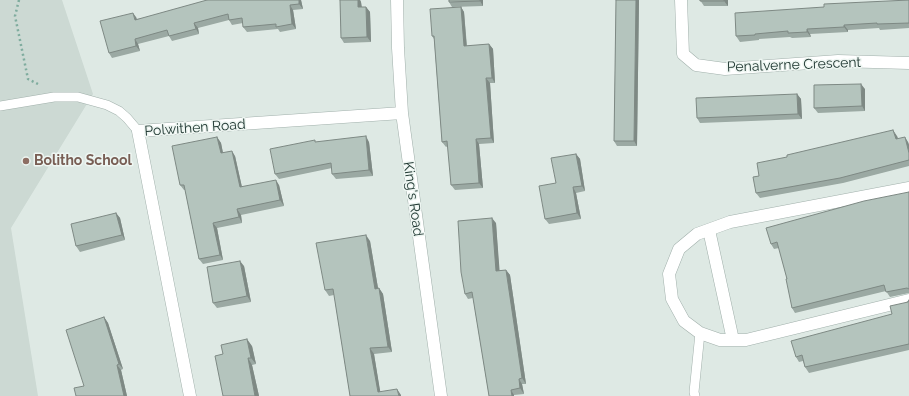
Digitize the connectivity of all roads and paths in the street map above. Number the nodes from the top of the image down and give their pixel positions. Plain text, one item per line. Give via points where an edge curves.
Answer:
1 (19, 0) edge
2 (397, 0) edge
3 (681, 0) edge
4 (909, 63) edge
5 (64, 97) junction
6 (0, 106) edge
7 (402, 113) junction
8 (138, 131) junction
9 (909, 188) edge
10 (709, 230) junction
11 (909, 300) edge
12 (700, 333) junction
13 (733, 340) junction
14 (190, 396) edge
15 (441, 396) edge
16 (695, 396) edge

1 - 5 path via 15,16 28,79
2 - 7 street, King's Road
3 - 4 street, Penalverne Crescent via 683,54 696,65 725,69 838,62
5 - 6 lane
5 - 8 lane via 78,97 107,105 119,111
7 - 8 street, Polwithen Road
7 - 15 street, King's Road
8 - 14 street, Polwithen Road
9 - 10 street via 730,222
10 - 12 street via 697,234 680,249 669,274 672,299 684,322
10 - 13 street
11 - 13 street via 746,340
12 - 13 street via 720,340
12 - 16 lane

